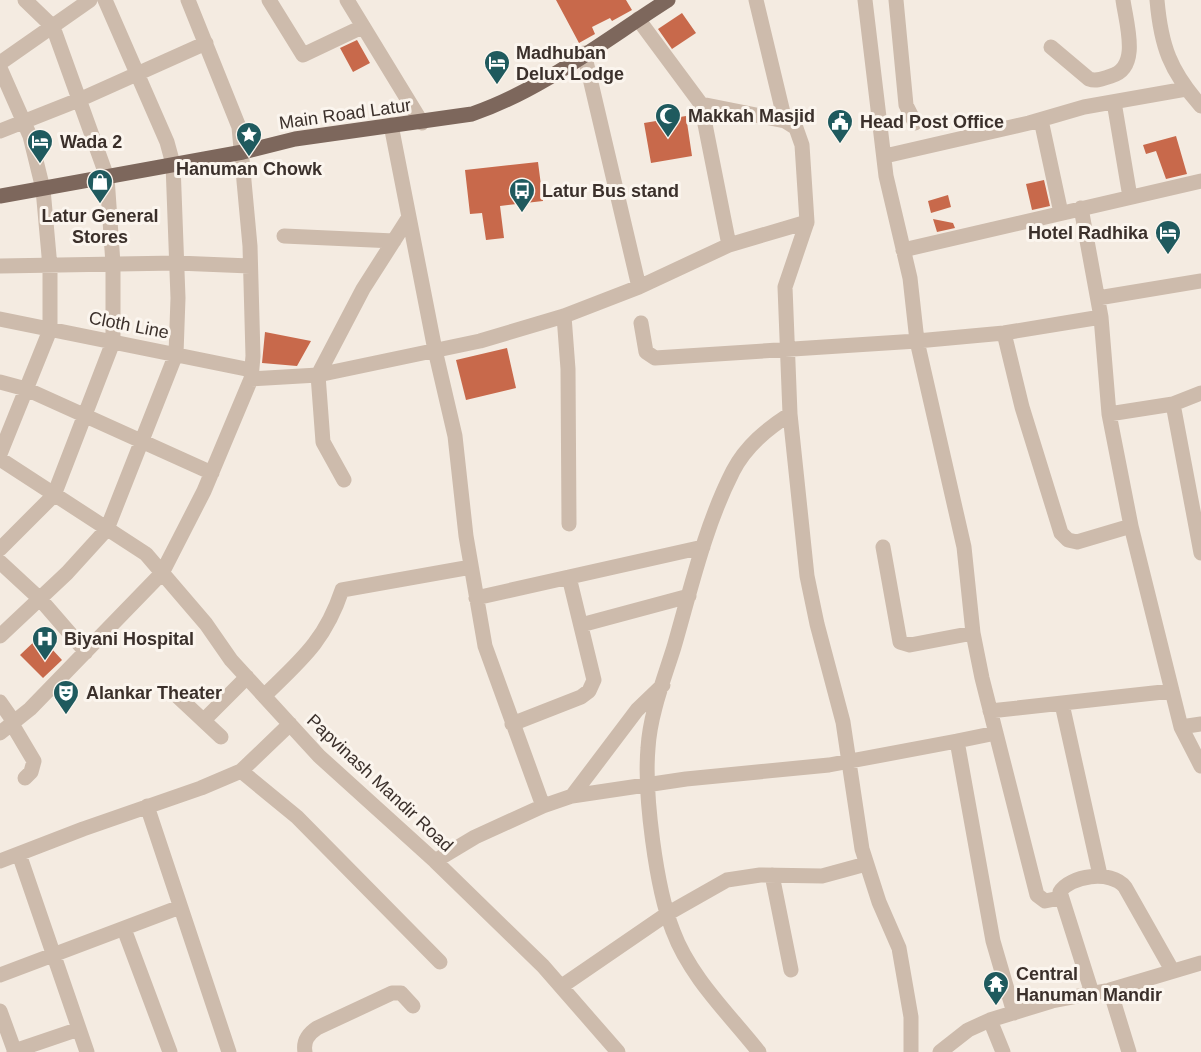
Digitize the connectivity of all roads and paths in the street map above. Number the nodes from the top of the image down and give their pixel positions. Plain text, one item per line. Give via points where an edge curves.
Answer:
1 (25, 0) edge
2 (90, 0) edge
3 (105, 0) edge
4 (188, 0) edge
5 (269, 0) edge
6 (346, 0) edge
7 (668, 0) edge
8 (756, 0) edge
9 (865, 0) edge
10 (896, 0) edge
11 (1123, 0) edge
12 (1157, 0) edge
13 (638, 19) junction
14 (53, 27) junction
15 (362, 27) junction
16 (206, 43) junction
17 (1051, 47) dead end
18 (584, 53) junction
19 (0, 63) edge
20 (0, 68) edge
21 (136, 74) junction
22 (1094, 81) junction
23 (1186, 89) junction
24 (81, 99) junction
25 (1108, 103) junction
26 (701, 104) junction
27 (1201, 106) edge
28 (1041, 120) junction
29 (785, 121) junction
30 (24, 122) junction
31 (422, 123) junction
32 (915, 123) dead end
33 (391, 125) junction
34 (0, 131) edge
35 (243, 152) junction
36 (885, 156) junction
37 (173, 164) junction
38 (107, 177) junction
39 (1201, 181) edge
40 (44, 189) junction
41 (0, 196) edge
42 (1130, 197) junction
43 (1081, 208) junction
44 (1061, 213) junction
45 (409, 217) junction
46 (807, 222) junction
47 (284, 236) dead end
48 (394, 241) junction
49 (729, 245) junction
50 (903, 250) junction
51 (177, 263) junction
52 (113, 264) junction
53 (0, 266) edge
54 (50, 267) junction
55 (250, 267) junction
56 (1201, 281) edge
57 (639, 288) junction
58 (1098, 298) junction
59 (564, 316) junction
60 (1101, 317) junction
61 (0, 319) edge
62 (641, 323) dead end
63 (50, 330) junction
64 (1004, 333) junction
65 (917, 341) junction
66 (113, 342) junction
67 (435, 350) junction
68 (786, 350) junction
69 (176, 354) junction
70 (251, 375) junction
71 (318, 375) junction
72 (0, 382) edge
73 (26, 389) junction
74 (1201, 393) edge
75 (1173, 405) junction
76 (790, 414) junction
77 (1109, 414) junction
78 (85, 416) junction
79 (142, 440) junction
80 (0, 454) edge
81 (0, 459) edge
82 (212, 473) junction
83 (344, 480) dead end
84 (54, 495) junction
85 (569, 524) dead end
86 (1131, 526) junction
87 (107, 529) junction
88 (883, 547) dead end
89 (703, 548) junction
90 (0, 549) edge
91 (1201, 554) edge
92 (0, 562) edge
93 (471, 567) junction
94 (162, 573) junction
95 (569, 577) junction
96 (689, 596) junction
97 (476, 598) junction
98 (40, 599) junction
99 (581, 625) junction
100 (974, 633) junction
101 (0, 636) edge
102 (87, 652) junction
103 (247, 677) junction
104 (663, 685) junction
105 (1172, 691) junction
106 (175, 694) dead end
107 (264, 696) junction
108 (0, 702) edge
109 (1062, 704) junction
110 (990, 711) junction
111 (204, 720) junction
112 (290, 724) junction
113 (512, 724) junction
114 (1201, 724) edge
115 (9, 726) edge
116 (1181, 727) junction
117 (996, 733) junction
118 (221, 737) dead end
119 (957, 741) junction
120 (849, 762) junction
121 (1201, 766) edge
122 (241, 771) junction
123 (25, 778) dead end
124 (648, 784) junction
125 (572, 796) junction
126 (543, 806) junction
127 (147, 807) junction
128 (19, 854) junction
129 (0, 861) edge
130 (435, 861) junction
131 (866, 864) junction
132 (772, 875) junction
133 (1100, 875) junction
134 (1060, 898) junction
135 (180, 907) junction
136 (667, 914) junction
137 (124, 928) junction
138 (54, 956) junction
139 (440, 962) dead end
140 (1201, 963) edge
141 (790, 970) dead end
142 (1172, 970) junction
143 (0, 975) edge
144 (562, 986) junction
145 (1110, 990) junction
146 (1092, 993) junction
147 (413, 1006) dead end
148 (0, 1011) edge
149 (1014, 1013) junction
150 (990, 1020) junction
151 (79, 1029) junction
152 (15, 1051) edge
153 (87, 1052) edge
154 (170, 1052) edge
155 (229, 1052) edge
156 (305, 1052) edge
157 (618, 1052) edge
158 (759, 1052) edge
159 (911, 1052) edge
160 (940, 1052) edge
161 (1003, 1052) edge
162 (1129, 1052) edge

1 - 14 street
2 - 14 street
3 - 21 street
4 - 16 street
5 - 15 street via 303,55
6 - 15 street
7 - 13 main road, Main Road Latur
8 - 29 street
9 - 36 street
10 - 32 street via 906,105
11 - 22 street via 1128,62 1117,75
12 - 23 street via 1166,52
13 - 18 main road, Main Road Latur
13 - 26 street
14 - 19 street
14 - 24 street
15 - 31 street
16 - 21 street
16 - 35 street via 239,127
17 - 22 street
18 - 31 main road, Main Road Latur via 494,107
18 - 57 street
20 - 30 street
21 - 24 street
21 - 37 street
22 - 25 street
23 - 25 street
23 - 27 street
24 - 30 street
24 - 38 street
25 - 28 street
25 - 42 street
26 - 29 street
26 - 49 street
28 - 36 street
28 - 44 street
29 - 46 street via 796,128 802,145
30 - 34 street
30 - 40 street
31 - 33 main road, Main Road Latur
33 - 35 main road, Main Road Latur via 295,139
33 - 45 street
35 - 37 main road, Main Road Latur
35 - 55 street
36 - 50 street
37 - 38 main road, Main Road Latur
37 - 51 street
38 - 40 main road, Main Road Latur
38 - 52 street
39 - 42 street
40 - 41 main road, Main Road Latur
40 - 54 street
42 - 43 street
43 - 44 street
43 - 58 street
44 - 50 street
45 - 48 street
45 - 67 street
46 - 49 street, Cloth Line
46 - 68 street via 785,287
47 - 48 street
48 - 71 street
49 - 57 street, Cloth Line
50 - 65 street
51 - 52 street
51 - 55 street
51 - 69 street
52 - 54 street
52 - 66 street
53 - 54 street
54 - 63 street
55 - 70 street
56 - 58 street
57 - 59 street, Cloth Line
58 - 60 street
59 - 67 street, Cloth Line
59 - 85 street
60 - 64 street
60 - 77 street
61 - 63 street, Cloth Line
62 - 68 street via 646,352 655,358
63 - 66 street, Cloth Line
63 - 73 street
64 - 65 street
64 - 86 street via 1022,407 1061,532 1068,540 1077,542
65 - 68 street
65 - 100 street via 964,547
66 - 69 street, Cloth Line
66 - 78 street
67 - 71 street, Cloth Line
67 - 93 street via 455,436
68 - 76 street
69 - 70 street, Cloth Line
69 - 79 street
70 - 71 street, Cloth Line
70 - 82 street
71 - 83 street via 323,442
72 - 73 street
73 - 78 street
73 - 80 street
74 - 75 street
75 - 77 street
75 - 91 street
76 - 89 street via 751,445 734,470
76 - 120 street via 807,576
77 - 86 street
78 - 79 street
78 - 84 street
79 - 82 street
79 - 87 street
81 - 84 street, Papvinash Mandir Road
82 - 94 street
84 - 87 street, Papvinash Mandir Road
84 - 90 street
86 - 105 street
87 - 94 street, Papvinash Mandir Road via 146,555
87 - 98 street
88 - 100 street via 900,642 910,645
89 - 95 street
89 - 96 street
92 - 98 street
93 - 97 street
93 - 107 street via 342,590 323,634
94 - 102 street
94 - 103 street, Papvinash Mandir Road
95 - 97 street
95 - 99 street
96 - 99 street
96 - 104 street
97 - 113 street via 485,646
98 - 101 street
98 - 102 street
99 - 113 street via 594,672 589,691 562,707
100 - 110 street
102 - 115 street
103 - 107 street, Papvinash Mandir Road
103 - 111 street
104 - 124 street via 648,744
104 - 125 street via 637,710
105 - 109 street
105 - 116 street
106 - 111 street
107 - 112 street, Papvinash Mandir Road
108 - 115 street
109 - 110 street
109 - 133 street
110 - 117 street
111 - 118 street
112 - 122 street
112 - 130 street, Papvinash Mandir Road via 319,756
113 - 126 street
114 - 116 street
115 - 123 street via 34,761 32,772
116 - 121 street
117 - 119 street
117 - 134 street via 1037,895 1045,901
119 - 120 street
119 - 149 street via 993,941
120 - 124 street
120 - 131 street
122 - 127 street
122 - 139 street via 297,817
124 - 125 street
124 - 136 street
125 - 126 street
126 - 130 street via 475,837
127 - 128 street
127 - 135 street
128 - 129 street
128 - 138 street
130 - 144 street, Papvinash Mandir Road
131 - 132 street via 822,876
131 - 159 street via 899,948 911,1017
132 - 136 street via 727,880
132 - 141 street
133 - 134 street via 1064,886
133 - 142 street via 1115,878 1125,887
134 - 146 street
135 - 137 street
135 - 155 street
136 - 144 street
136 - 158 street via 692,968
137 - 138 street
137 - 154 street
138 - 143 street
138 - 151 street
140 - 142 street
142 - 145 street
144 - 157 street, Papvinash Mandir Road
145 - 146 street
145 - 162 street
146 - 149 street
147 - 156 street via 401,993 392,993 317,1028 309,1034
148 - 152 street
149 - 150 street
150 - 160 street via 968,1030
150 - 161 street
151 - 152 street
151 - 153 street

